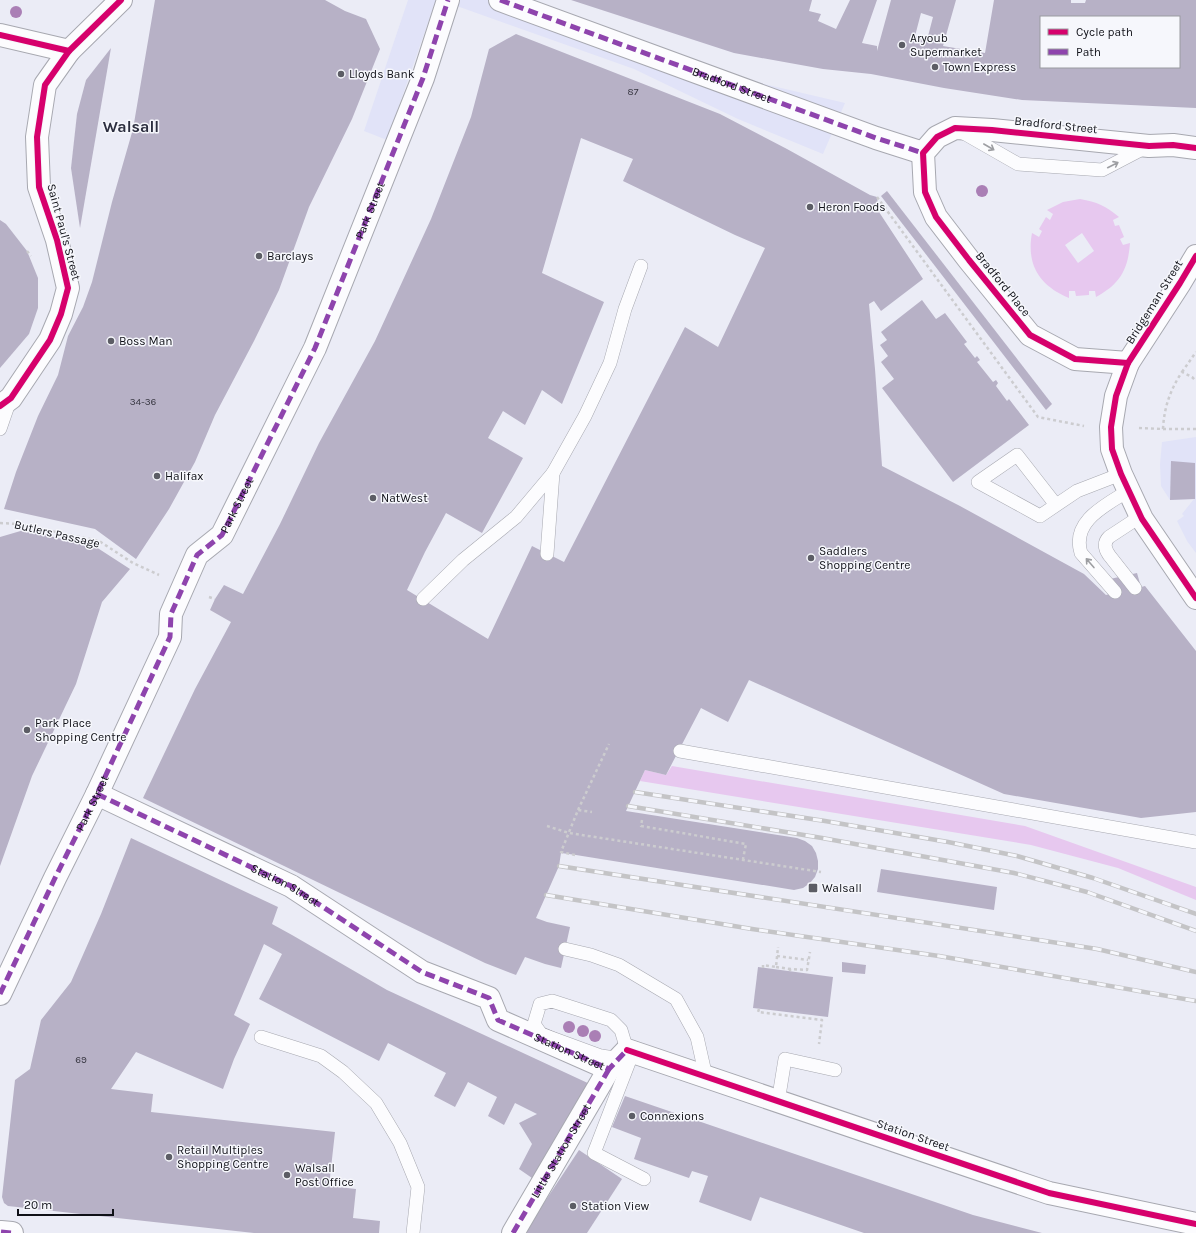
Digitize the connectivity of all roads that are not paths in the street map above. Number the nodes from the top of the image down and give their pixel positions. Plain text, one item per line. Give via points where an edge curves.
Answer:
1 (121, 0) edge
2 (448, 0) edge
3 (500, 0) edge
4 (0, 35) edge
5 (69, 51) junction
6 (955, 128) junction
7 (1148, 146) junction
8 (1196, 148) edge
9 (923, 153) junction
10 (1196, 256) edge
11 (641, 266) dead end
12 (1128, 363) junction
13 (5, 402) edge
14 (0, 428) edge
15 (553, 473) junction
16 (1124, 482) junction
17 (1056, 505) junction
18 (1141, 516) junction
19 (547, 554) dead end
20 (1135, 588) dead end
21 (1116, 592) dead end
22 (1196, 598) edge
23 (423, 599) dead end
24 (680, 751) dead end
25 (97, 794) junction
26 (1196, 842) edge
27 (566, 949) dead end
28 (0, 994) edge
29 (261, 1037) dead end
30 (630, 1051) junction
31 (609, 1069) junction
32 (835, 1070) dead end
33 (706, 1077) junction
34 (778, 1102) junction
35 (644, 1179) dead end
36 (1196, 1224) edge
37 (412, 1233) edge
38 (513, 1233) edge

1 - 5 street, Saint Paul's Street
2 - 25 street, Park Street via 423,78 315,348 222,535 198,555 171,614 170,637
3 - 9 street, Bradford Street
4 - 5 street
5 - 13 street, Saint Paul's Street via 45,85 37,137 39,187 57,240 68,288 50,340
6 - 7 street, Bradford Street
6 -> 7 lane via 1018,164 1102,170
6 - 9 street, Bradford Street via 936,137
7 - 8 street, Bradford Street
9 - 12 street, Bradford Place via 925,192 936,217 1030,335 1075,360
10 - 12 street, Bridgeman Street
11 - 15 lane via 610,363 585,416
12 - 16 street, Bridgeman Street via 1116,396 1111,427 1112,449
13 - 14 lane
15 - 19 lane
15 - 23 lane via 516,518 464,560
16 - 17 lane via 1077,491
16 - 18 street, Bridgeman Street
21 -> 16 lane via 1081,553 1079,539 1082,528 1091,516
17 - 17 lane via 1040,516 978,482 1017,455
18 - 20 lane via 1109,537 1105,545 1109,555
18 - 22 street, Bridgeman Street
24 - 26 lane
25 - 28 street, Park Street
25 - 31 street, Station Street via 291,886 422,972 489,998 498,1020
27 - 33 lane via 619,965 676,999 696,1037
29 - 37 lane via 321,1056 343,1072 376,1103 400,1143 418,1187
30 - 30 lane via 614,1058 601,1056 542,1034 534,1024 540,1004 552,1001 611,1020 621,1030
30 - 31 street, Station Street
30 - 33 street, Station Street
30 - 35 lane via 594,1153
31 - 38 street, Little Station Street
32 - 34 lane via 785,1059
33 - 34 street, Station Street
34 - 36 street, Station Street via 1049,1193

